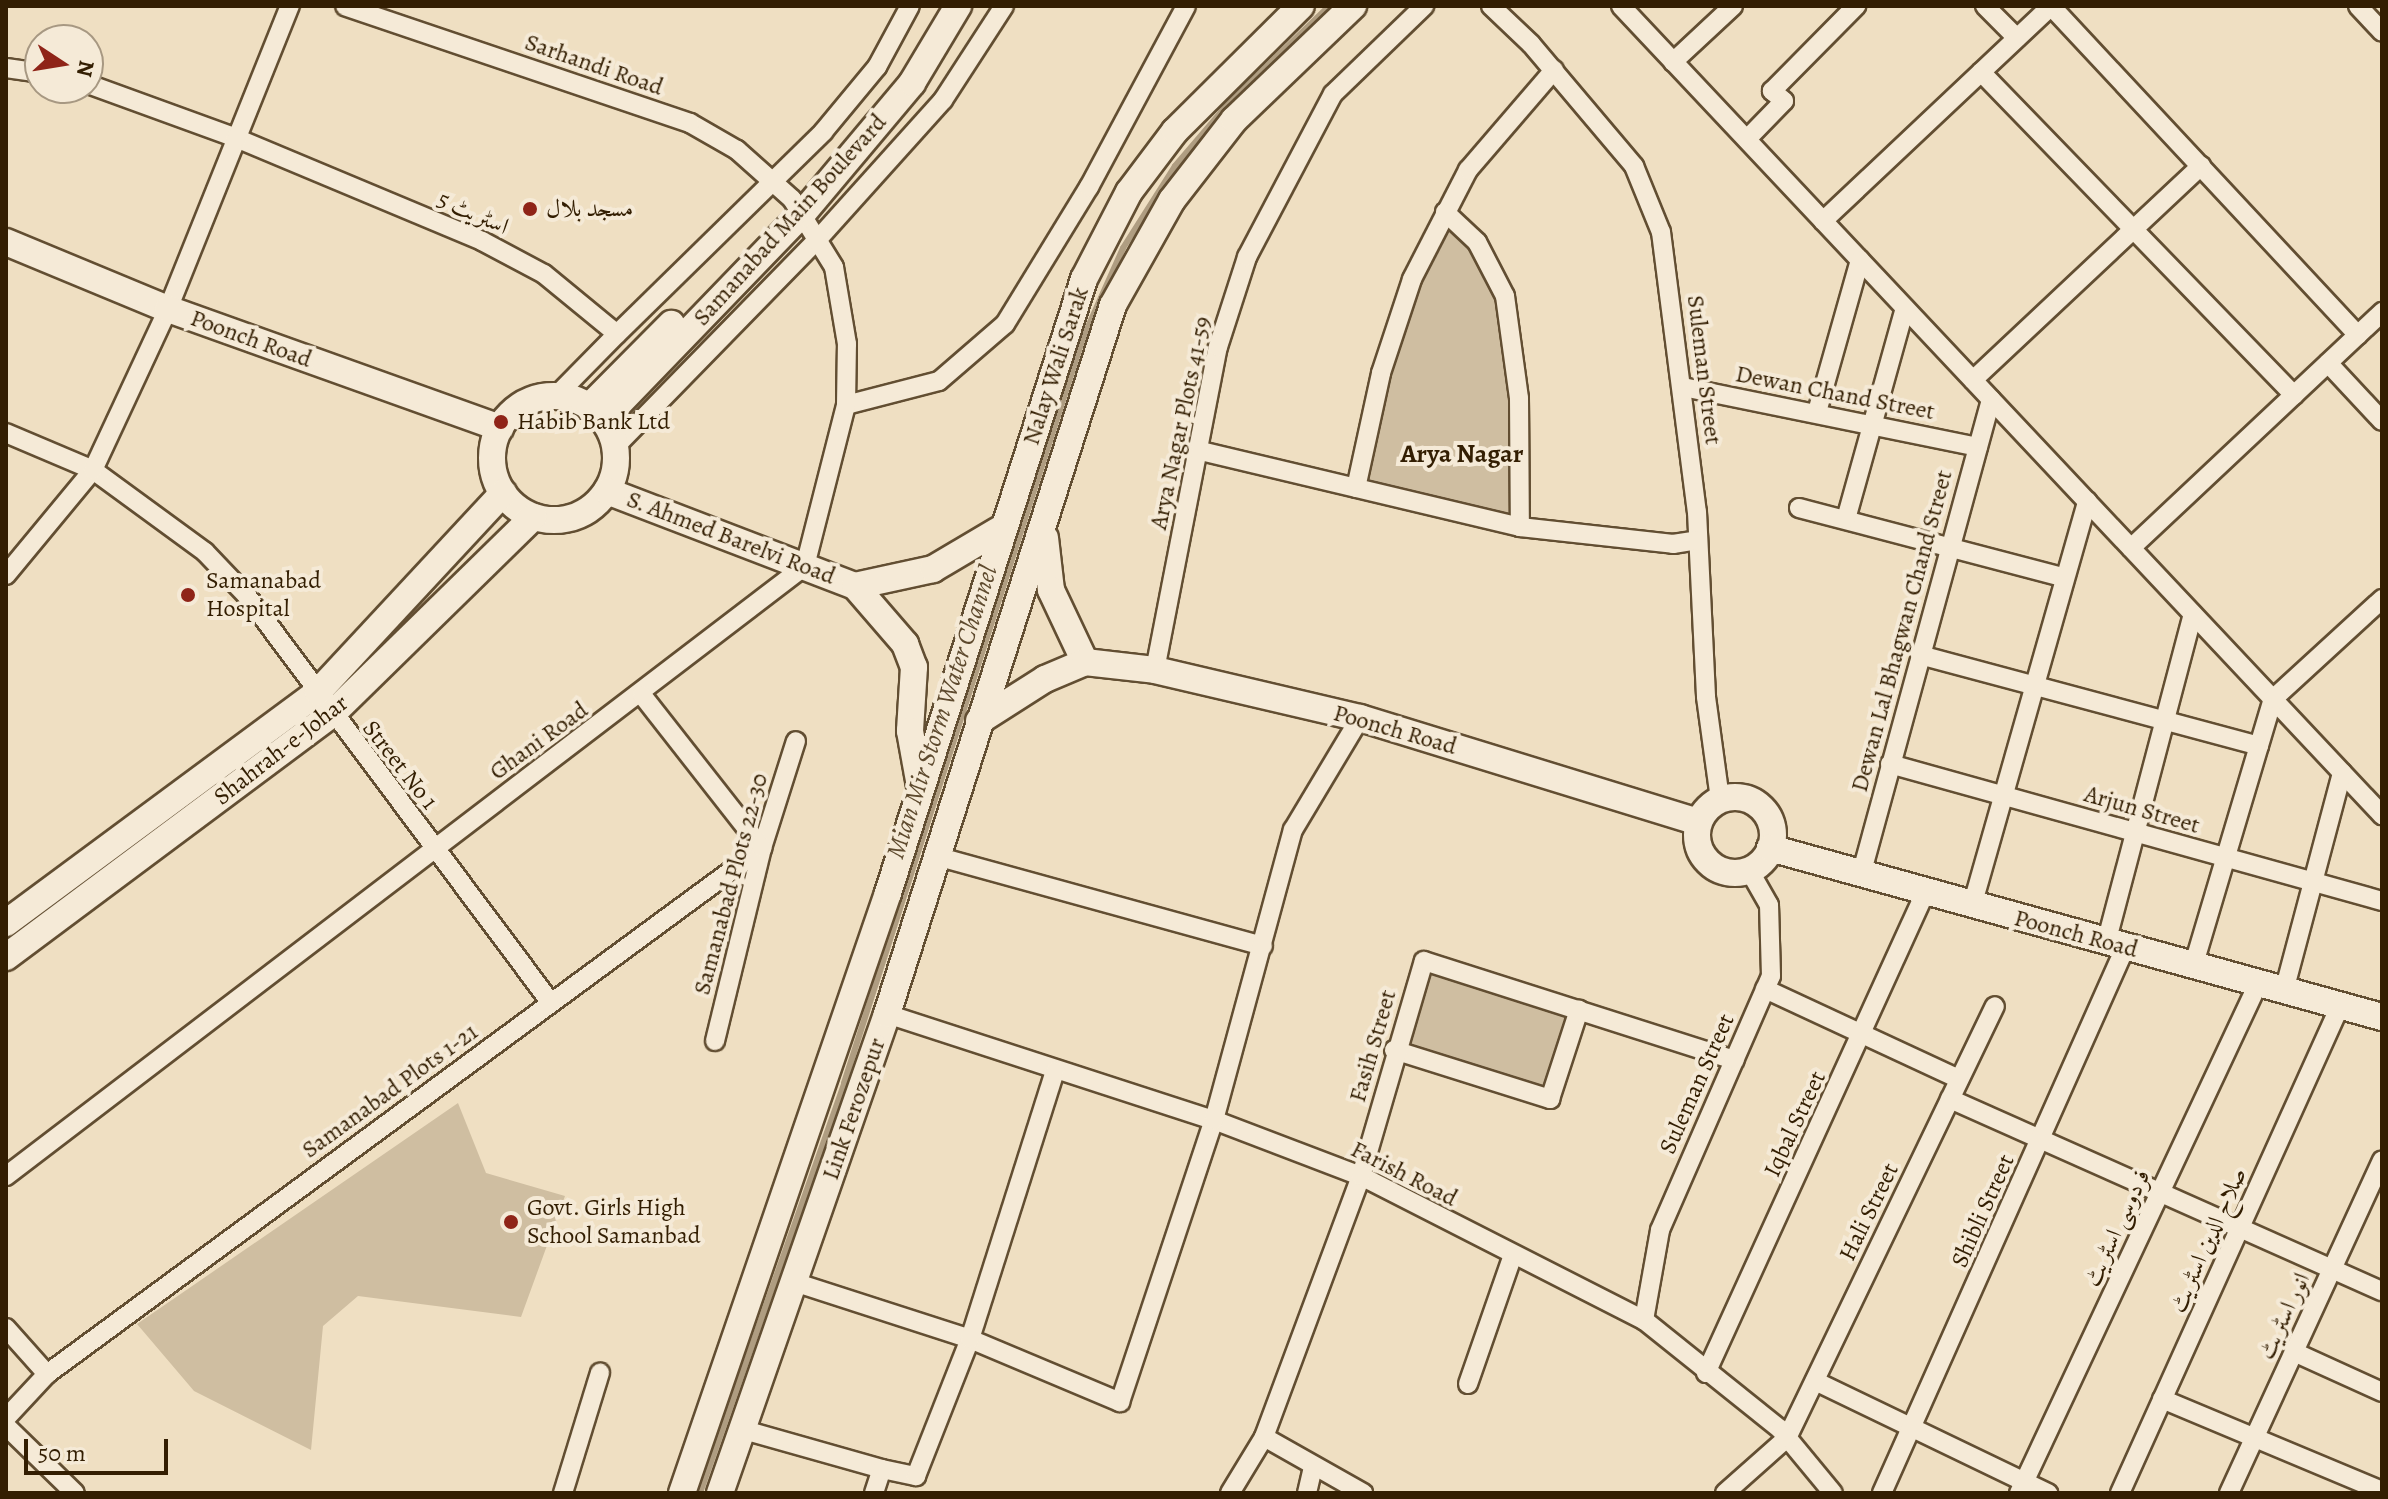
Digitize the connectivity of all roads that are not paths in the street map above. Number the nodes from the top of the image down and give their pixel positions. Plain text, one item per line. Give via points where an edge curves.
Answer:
1 (290, 6) edge
2 (345, 6) edge
3 (910, 6) edge
4 (942, 6) edge
5 (958, 6) edge
6 (1004, 6) edge
7 (1186, 6) edge
8 (1301, 6) edge
9 (1353, 6) edge
10 (1424, 6) edge
11 (1491, 6) edge
12 (1621, 6) edge
13 (1733, 6) edge
14 (1856, 6) edge
15 (1985, 6) edge
16 (2051, 6) edge
17 (2358, 6) edge
18 (2382, 32) edge
19 (2017, 38) junction
20 (1673, 62) junction
21 (1554, 70) junction
22 (1981, 72) junction
23 (104, 90) edge
24 (236, 138) junction
25 (1747, 139) junction
26 (2201, 166) junction
27 (774, 179) junction
28 (797, 206) junction
29 (1445, 212) junction
30 (1823, 221) junction
31 (2135, 231) junction
32 (818, 239) junction
33 (6, 242) edge
34 (1860, 260) junction
35 (1905, 308) junction
36 (168, 309) junction
37 (2382, 312) edge
38 (617, 334) junction
39 (2358, 335) junction
40 (2328, 363) junction
41 (1973, 380) junction
42 (1683, 387) junction
43 (2294, 395) junction
44 (556, 396) junction
45 (1991, 399) junction
46 (846, 405) junction
47 (1817, 412) junction
48 (596, 413) junction
49 (2382, 421) edge
50 (1872, 422) junction
51 (500, 428) junction
52 (6, 433) edge
53 (615, 447) junction
54 (1978, 447) junction
55 (1197, 450) junction
56 (93, 470) junction
57 (1356, 488) junction
58 (607, 491) junction
59 (503, 493) junction
60 (2087, 501) junction
61 (1799, 508) dead end
62 (1048, 514) junction
63 (533, 517) junction
64 (1846, 519) junction
65 (1004, 527) junction
66 (1520, 527) junction
67 (1698, 540) junction
68 (1950, 547) junction
69 (2131, 548) junction
70 (805, 566) junction
71 (6, 575) edge
72 (2065, 578) junction
73 (855, 586) junction
74 (2382, 599) edge
75 (2193, 614) junction
76 (1920, 655) junction
77 (1085, 662) junction
78 (1155, 670) junction
79 (2034, 686) junction
80 (318, 692) junction
81 (642, 695) junction
82 (2273, 699) junction
83 (331, 715) junction
84 (1360, 718) junction
85 (979, 721) junction
86 (2165, 721) junction
87 (796, 741) dead end
88 (2259, 746) junction
89 (1890, 764) junction
90 (2342, 773) junction
91 (921, 789) junction
92 (2003, 796) junction
93 (1720, 799) junction
94 (2382, 815) edge
95 (1698, 822) junction
96 (2136, 833) junction
97 (434, 848) junction
98 (762, 848) junction
99 (1770, 848) junction
100 (936, 856) junction
101 (2224, 858) junction
102 (1749, 870) junction
103 (1861, 875) junction
104 (2312, 883) junction
105 (1925, 893) junction
106 (2382, 901) edge
107 (1972, 906) junction
108 (6, 923) edge
109 (1263, 946) junction
110 (2116, 946) junction
111 (6, 957) edge
112 (2193, 967) junction
113 (2258, 984) junction
114 (1765, 989) junction
115 (2284, 991) junction
116 (551, 1003) junction
117 (1995, 1006) dead end
118 (2340, 1006) junction
119 (1579, 1010) junction
120 (887, 1014) junction
121 (2382, 1017) edge
122 (1863, 1034) junction
123 (715, 1041) dead end
124 (1394, 1050) junction
125 (1735, 1060) junction
126 (1055, 1071) junction
127 (1959, 1079) junction
128 (1950, 1099) junction
129 (1214, 1120) junction
130 (2041, 1139) junction
131 (2382, 1160) edge
132 (6, 1176) edge
133 (1361, 1176) junction
134 (2160, 1192) junction
135 (2240, 1228) junction
136 (1513, 1255) junction
137 (2332, 1269) junction
138 (794, 1282) junction
139 (2382, 1291) edge
140 (1644, 1320) junction
141 (6, 1328) edge
142 (970, 1339) junction
143 (2294, 1352) junction
144 (600, 1373) dead end
145 (1706, 1373) junction
146 (47, 1374) junction
147 (1815, 1381) junction
148 (1468, 1384) dead end
149 (2382, 1392) edge
150 (719, 1395) junction
151 (2162, 1399) junction
152 (6, 1418) edge
153 (747, 1420) junction
154 (6, 1426) edge
155 (1913, 1428) junction
156 (1264, 1437) junction
157 (1787, 1438) junction
158 (2253, 1441) junction
159 (1313, 1468) junction
160 (882, 1469) junction
161 (918, 1484) edge
162 (2022, 1487) edge
163 (2382, 1491) edge
164 (75, 1493) edge
165 (563, 1493) edge
166 (682, 1493) edge
167 (720, 1493) edge
168 (874, 1493) edge
169 (1230, 1493) edge
170 (1307, 1493) edge
171 (1363, 1493) edge
172 (1725, 1493) edge
173 (1833, 1493) edge
174 (1882, 1493) edge
175 (2048, 1493) edge
176 (2120, 1493) edge
177 (2229, 1493) edge

1 - 24 street
2 - 27 street, Sarhandi Road via 690,123
3 - 27 street via 877,67
4 - 28 main road, Samanabad Main Boulevard via 901,75
5 - 28 main road, Samanabad Main Boulevard via 912,83
6 - 32 street via 943,100
7 - 46 street via 1089,187 1005,324 939,381
8 - 65 main road, Nalay Wali Sarak via 1175,131 1102,238 1071,312
9 - 62 main road, Nalay Wali Sarak via 1234,120 1172,200 1113,305
10 - 55 street, Arya Nagar Plots 41-59 via 1333,94 1247,257 1218,347
11 - 21 street, Suleman Street
12 - 20 street
13 - 20 street
14 - 25 street via 1772,91 1784,101
15 - 19 street
16 - 19 street
16 - 26 street
17 - 18 street
19 - 22 street
20 - 25 street
21 - 29 street via 1468,170
21 - 42 street, Suleman Street via 1634,166 1661,232
22 - 30 street
22 - 31 street
23 - 24 street, اسٹریٹ 5
24 - 36 street
24 - 38 street, اسٹریٹ 5 via 482,241 544,274
25 - 30 street
26 - 31 street
26 - 39 street
27 - 28 street, Sarhandi Road
27 - 38 street
28 - 32 street
28 - 48 main road, Samanabad Main Boulevard
29 - 57 street via 1412,279 1390,346
29 - 66 street via 1477,242 1505,296 1519,398
30 - 34 street
31 - 41 street
31 - 43 street
32 - 46 street via 834,267 843,307
32 - 53 street
33 - 36 main road, Poonch Road
34 - 35 street
34 - 47 street
35 - 41 street
35 - 50 street
36 - 51 main road, Poonch Road
36 - 56 street
37 - 39 street
38 - 44 street
39 - 40 street
40 - 43 street
40 - 49 street
41 - 45 street
42 - 47 street, Dewan Chand Street
42 - 67 street, Suleman Street
43 - 69 street
44 - 48 main road
44 - 51 main road via 514,410
45 - 54 street, Dewan Lal Bhagwan Chand Street
45 - 60 street
46 - 70 street
47 - 50 street, Dewan Chand Street
48 - 53 main road
50 - 54 street, Dewan Chand Street
50 - 64 street
51 - 59 main road via 492,461
52 - 56 street, Street No 1
53 - 58 main road
54 - 68 street, Dewan Lal Bhagwan Chand Street
55 - 57 street
55 - 78 street, Arya Nagar Plots 41-59
56 - 71 street
56 - 80 street, Street No 1 via 205,552 247,596
57 - 66 street
58 - 63 main road via 575,517
58 - 70 main road, S. Ahmed Barelvi Road
59 - 63 main road
59 - 80 main road, Shahrah-e-Johar
60 - 69 street
60 - 72 street
61 - 64 street
62 - 77 main road via 1044,551 1051,590
62 - 85 main road, Nalay Wali Sarak
63 - 83 main road, Shahrah-e-Johar
64 - 68 street
65 - 73 main road, S. Ahmed Barelvi Road via 933,569
65 - 91 main road, Nalay Wali Sarak
66 - 67 street via 1673,544
67 - 93 street, Suleman Street via 1706,697
68 - 72 street
68 - 76 street, Dewan Lal Bhagwan Chand Street
69 - 75 street
70 - 73 main road, S. Ahmed Barelvi Road
70 - 81 street, Ghani Road
72 - 79 street
73 - 91 main road, S. Ahmed Barelvi Road via 905,644 914,667 910,731
74 - 82 street
75 - 82 street
75 - 86 street, Shibli Street
76 - 79 street
76 - 89 street, Dewan Lal Bhagwan Chand Street
77 - 78 main road, Poonch Road
77 - 85 main road, Poonch Road via 1045,679
78 - 84 main road, Poonch Road
79 - 86 street
79 - 92 street
80 - 83 street, Street No 1
80 - 108 main road, Shahrah-e-Johar
81 - 97 street, Ghani Road
81 - 98 street
82 - 88 street
82 - 90 street
83 - 97 street, Street No 1
83 - 111 main road, Shahrah-e-Johar
84 - 95 main road, Poonch Road
84 - 109 street via 1293,830
85 - 100 main road, Link Ferozepur
86 - 88 street
86 - 96 street, Shibli Street
87 - 98 street, Samanabad Plots 22-30
88 - 101 street
89 - 92 street, Arjun Street
89 - 103 street, Dewan Lal Bhagwan Chand Street
90 - 94 street
90 - 104 street
91 - 150 main road, Link Ferozepur
92 - 96 street, Arjun Street
92 - 107 street
93 - 95 main road
93 - 99 main road via 1756,803 1771,823
95 - 102 main road via 1696,837 1708,863 1735,873
96 - 101 street, Arjun Street
96 - 110 street, Shibli Street
97 - 116 street, Street No 1
97 - 132 street, Ghani Road
98 - 116 street, Samanabad Plots 1-21
98 - 123 street, Samanabad Plots 22-30
99 - 102 main road
99 - 103 main road, Poonch Road
100 - 109 street
100 - 120 main road, Link Ferozepur
101 - 104 street, Arjun Street
101 - 112 street
102 - 114 street, Suleman Street via 1769,905 1773,925
103 - 105 main road, Poonch Road
104 - 106 street, Arjun Street
104 - 115 street
105 - 107 main road, Poonch Road
105 - 122 street, Iqbal Street
107 - 110 main road, Poonch Road
109 - 129 street
110 - 112 main road, Poonch Road
110 - 130 street, Shibli Street
112 - 113 main road, Poonch Road
113 - 115 main road, Poonch Road
113 - 134 street, فردوسی اسٹریٹ
114 - 122 street
114 - 125 street, Suleman Street
115 - 118 main road, Poonch Road
116 - 146 street, Samanabad Plots 1-21
117 - 127 street, Hali Street
118 - 121 main road, Poonch Road
118 - 135 street, صلاح الدین اسٹریٹ
119 - 124 street, Fasih Street via 1424,961
119 - 124 street via 1550,1099
119 - 125 street, Fasih Street
120 - 126 street, Farish Road
120 - 138 main road, Link Ferozepur
122 - 127 street
122 - 145 street, Iqbal Street
124 - 133 street, Fasih Street
125 - 140 street, Suleman Street via 1660,1230
126 - 129 street, Farish Road
126 - 142 street
127 - 128 street, Hali Street
128 - 130 street
128 - 147 street, Hali Street
129 - 133 street, Farish Road
129 - 142 street via 1146,1339 1120,1402
130 - 134 street
130 - 155 street, Shibli Street
131 - 137 street, انور اسٹریٹ
133 - 136 street, Farish Road
133 - 156 street, Fasih Street
134 - 135 street
134 - 162 street, فردوسی اسٹریٹ
135 - 137 street
135 - 151 street, صلاح الدین اسٹریٹ
136 - 140 street, Farish Road
136 - 148 street
137 - 139 street
137 - 143 street, انور اسٹریٹ
138 - 142 street
138 - 153 main road, Link Ferozepur
140 - 145 street, Farish Road
141 - 146 street
142 - 161 street
143 - 149 street
143 - 158 street, انور اسٹریٹ
144 - 165 street
145 - 157 street, Farish Road
146 - 152 street, Samanabad Plots 1-21
147 - 155 street
147 - 157 street, Hali Street
150 - 153 main road
150 - 166 main road, Link Ferozepur
151 - 158 street
151 - 176 street, صلاح الدین اسٹریٹ
153 - 160 street
153 - 167 main road, Link Ferozepur
154 - 164 street
155 - 162 street
155 - 174 street, Shibli Street
156 - 159 street
156 - 169 street, Fasih Street
157 - 172 street
157 - 173 street, Farish Road
158 - 163 street
158 - 177 street, انور اسٹریٹ
159 - 170 street
159 - 171 street
160 - 161 street
160 - 168 street
162 - 175 street

